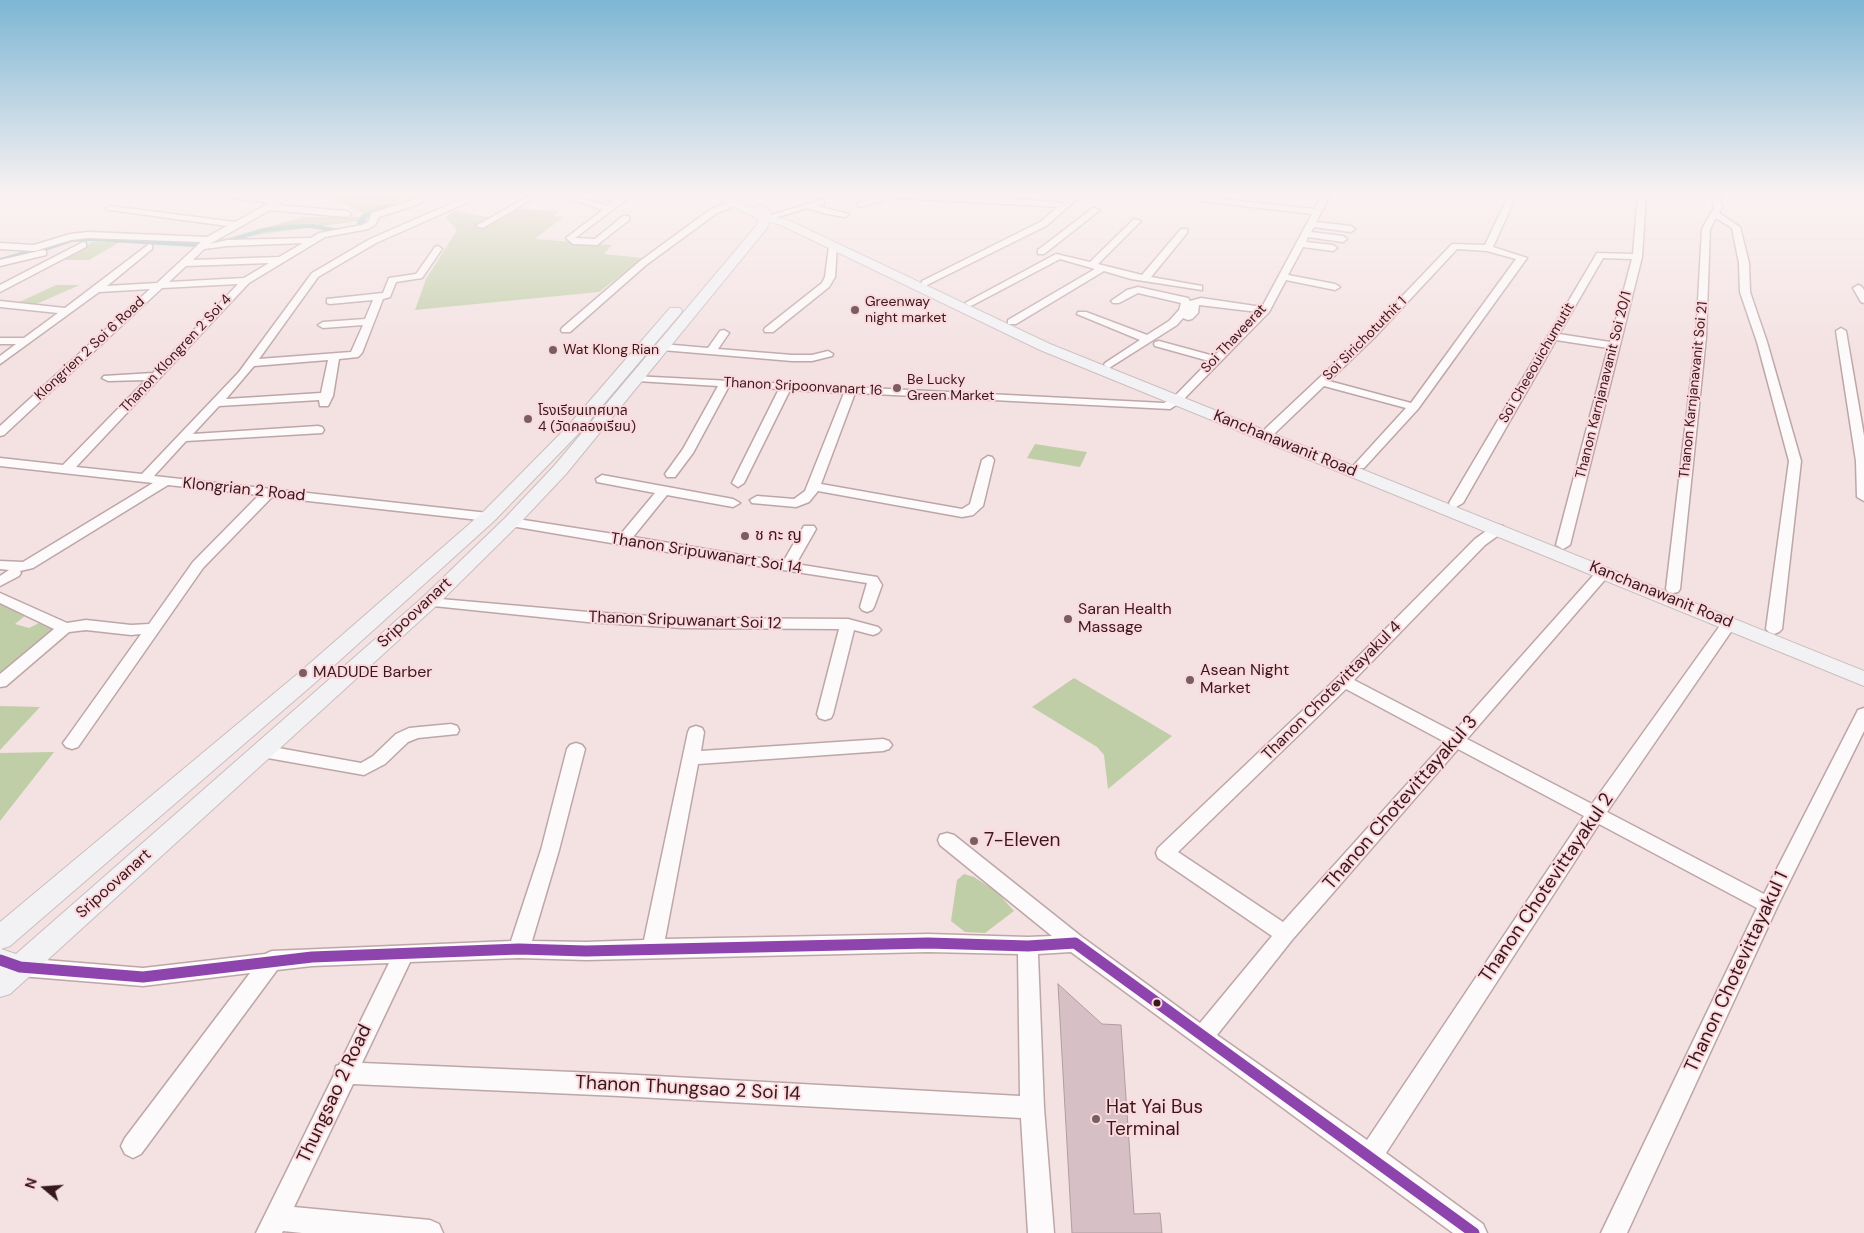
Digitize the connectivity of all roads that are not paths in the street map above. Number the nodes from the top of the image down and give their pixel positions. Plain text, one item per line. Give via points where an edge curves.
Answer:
1 (47, 252) edge
2 (68, 252) edge
3 (143, 252) edge
4 (196, 252) edge
5 (293, 252) edge
6 (355, 252) edge
7 (436, 252) edge
8 (658, 252) edge
9 (738, 252) edge
10 (833, 252) edge
11 (846, 252) edge
12 (849, 252) edge
13 (988, 252) edge
14 (1106, 252) edge
15 (1167, 252) edge
16 (1297, 252) edge
17 (1450, 252) edge
18 (1501, 252) edge
19 (1637, 252) edge
20 (1705, 252) edge
21 (1741, 252) edge
22 (1637, 257) junction
23 (279, 260) junction
24 (0, 263) edge
25 (184, 263) junction
26 (1092, 265) junction
27 (1103, 268) junction
28 (1283, 277) junction
29 (1145, 278) junction
30 (246, 281) junction
31 (925, 283) junction
32 (158, 285) junction
33 (1336, 287) dead end
34 (1199, 288) dead end
35 (1858, 288) dead end
36 (0, 289) edge
37 (96, 289) junction
38 (380, 297) junction
39 (1864, 300) edge
40 (330, 301) dead end
41 (1116, 301) dead end
42 (970, 303) junction
43 (0, 304) edge
44 (1265, 310) junction
45 (66, 311) junction
46 (1082, 314) dead end
47 (369, 322) junction
48 (1012, 322) junction
49 (323, 325) dead end
50 (566, 330) dead end
51 (769, 330) dead end
52 (1841, 331) dead end
53 (724, 333) dead end
54 (666, 335) junction
55 (1552, 336) junction
56 (1148, 339) junction
57 (0, 341) edge
58 (26, 341) junction
59 (1613, 346) junction
60 (711, 351) junction
61 (828, 354) dead end
62 (334, 358) junction
63 (1216, 360) junction
64 (0, 361) edge
65 (252, 363) junction
66 (1109, 365) junction
67 (154, 376) junction
68 (108, 378) dead end
69 (637, 378) junction
70 (1322, 382) junction
71 (725, 383) junction
72 (786, 387) junction
73 (851, 390) junction
74 (1179, 398) junction
75 (216, 403) junction
76 (1414, 407) junction
77 (318, 430) dead end
78 (1270, 431) junction
79 (0, 432) edge
80 (184, 438) junction
81 (988, 460) dead end
82 (0, 462) edge
83 (1863, 462) edge
84 (1360, 465) junction
85 (67, 469) junction
86 (671, 474) dead end
87 (144, 479) junction
88 (602, 480) dead end
89 (164, 482) junction
90 (738, 482) dead end
91 (813, 486) junction
92 (663, 491) junction
93 (269, 492) junction
94 (1864, 497) edge
95 (757, 500) dead end
96 (733, 502) dead end
97 (1456, 503) junction
98 (488, 517) junction
99 (512, 522) junction
100 (809, 529) dead end
101 (1498, 529) junction
102 (623, 541) junction
103 (1562, 546) junction
104 (0, 565) edge
105 (788, 566) junction
106 (1606, 568) junction
107 (14, 573) dead end
108 (0, 582) edge
109 (1673, 589) junction
110 (0, 597) edge
111 (429, 602) junction
112 (866, 607) dead end
113 (1732, 619) junction
114 (848, 624) junction
115 (65, 628) junction
116 (152, 628) junction
117 (872, 630) dead end
118 (1774, 630) junction
119 (1864, 666) edge
120 (1864, 679) edge
121 (1344, 681) junction
122 (0, 682) edge
123 (825, 714) dead end
124 (1864, 714) edge
125 (451, 730) dead end
126 (696, 732) dead end
127 (1456, 741) junction
128 (72, 744) dead end
129 (883, 745) dead end
130 (576, 749) dead end
131 (262, 751) junction
132 (691, 758) junction
133 (1596, 813) junction
134 (947, 840) dead end
135 (1768, 905) junction
136 (1285, 934) junction
137 (0, 938) edge
138 (1075, 943) junction
139 (1028, 946) junction
140 (653, 948) junction
141 (519, 949) junction
142 (402, 955) junction
143 (272, 960) junction
144 (10, 963) edge
145 (0, 985) edge
146 (1202, 1037) junction
147 (344, 1073) junction
148 (1032, 1108) junction
149 (134, 1146) dead end
150 (1370, 1156) junction
151 (272, 1225) edge
152 (430, 1233) edge
153 (1041, 1233) edge
154 (1474, 1233) edge
155 (1614, 1233) edge

1 - 24 street
2 - 36 street
3 - 37 street
4 - 25 street, Klongrien 2 Soi 6 Road
5 - 23 street, Thanon Klongren 2 Soi 4
6 - 65 street via 315,275
7 - 38 street via 419,275 393,280 387,295
8 - 50 street
9 - 54 main road, Sripoovanart
10 - 51 street via 826,285
11 - 74 main road, Kanchanawanit Road via 1045,347
12 - 31 main road, Kanchanawanit Road
13 - 31 street
14 - 26 street
15 - 29 street
16 - 28 street, Soi Thaveerat
17 - 70 street, Soi Sirichotuthit 1
18 - 76 street, Soi Sirichotuthit 1 via 1522,259
19 - 22 street, Thanon Karnjanavanit Soi 20/1
20 - 109 street, Thanon Karnjanavanit Soi 21 via 1701,337
21 - 118 street via 1746,292 1795,460
22 - 55 street, Soi Cheeouichumutit via 1600,256
22 - 59 street, Thanon Karnjanavanit Soi 20/1
23 - 25 street
23 - 30 street, Thanon Klongren 2 Soi 4
25 - 32 street, Klongrien 2 Soi 6 Road
26 - 27 street
26 - 42 street via 1059,256
27 - 29 street
27 - 48 street
28 - 33 street
28 - 44 street, Soi Thaveerat
29 - 34 street
30 - 32 street
30 - 67 street, Thanon Klongren 2 Soi 4
31 - 42 main road, Kanchanawanit Road
32 - 37 street
32 - 79 street, Klongrien 2 Soi 6 Road
35 - 39 street
37 - 45 street
38 - 40 street
38 - 47 street
41 - 56 street via 1138,290 1185,300 1184,311 1173,323
42 - 48 main road, Kanchanawanit Road
43 - 45 street
44 - 63 street, Soi Thaveerat
44 - 63 street via 1201,300 1194,303 1192,312 1159,344
45 - 58 street
46 - 56 street
47 - 49 street
47 - 62 street via 357,353
48 - 66 main road, Kanchanawanit Road
52 - 83 street
53 - 60 street
54 - 60 street
54 - 69 main road, Sripoovanart
54 - 98 main road, Sripoovanart
55 - 59 street
55 - 97 street, Soi Cheeouichumutit
56 - 66 street
57 - 58 street
58 - 64 street
59 - 103 street, Thanon Karnjanavanit Soi 20/1
60 - 61 street via 792,358
62 - 65 street
62 - 75 street via 325,400
63 - 74 street, Soi Thaveerat
65 - 75 street
66 - 74 main road, Kanchanawanit Road
67 - 68 street
67 - 85 street, Thanon Klongren 2 Soi 4
69 - 71 street, Thanon Sripoonvanart 16
69 - 99 main road, Sripoovanart
70 - 76 street
70 - 78 street, Soi Sirichotuthit 1
71 - 72 street, Thanon Sripoonvanart 16
71 - 86 street via 689,450
72 - 73 street, Thanon Sripoonvanart 16
72 - 90 street
73 - 74 street, Thanon Sripoonvanart 16 via 1166,406
73 - 91 street
74 - 78 main road, Kanchanawanit Road
74 - 101 main road, Kanchanawanit Road
75 - 80 street
76 - 84 street
77 - 80 street
78 - 84 main road, Kanchanawanit Road
80 - 87 street
81 - 91 street via 976,506 962,513
82 - 85 street, Klongrian 2 Road
83 - 94 street
84 - 97 main road, Kanchanawanit Road
85 - 87 street, Klongrian 2 Road
87 - 89 street, Klongrian 2 Road
88 - 92 street
89 - 93 street, Klongrian 2 Road
89 - 104 street via 28,565
91 - 95 street via 804,500 796,503
92 - 96 street
92 - 102 street
93 - 98 street, Klongrian 2 Road
93 - 116 street via 198,565
97 - 103 main road, Kanchanawanit Road
98 - 99 main road
98 - 137 main road, Sripoovanart via 309,676
99 - 102 street, Thanon Sripuwanart Soi 14
99 - 111 main road, Sripoovanart
100 - 105 street
101 - 106 main road, Kanchanawanit Road
101 - 121 street, Thanon Chotevittayakul 4 via 1480,542
102 - 105 street, Thanon Sripuwanart Soi 14
103 - 106 main road, Kanchanawanit Road
105 - 112 street, Thanon Sripuwanart Soi 14 via 873,581 875,584
106 - 109 main road, Kanchanawanit Road
106 - 113 main road, Kanchanawanit Road
106 - 127 street, Thanon Chotevittayakul 3
107 - 108 street
109 - 113 main road, Kanchanawanit Road
110 - 115 street
111 - 114 street, Thanon Sripuwanart Soi 12 via 683,623
111 - 131 main road, Sripoovanart
113 - 118 main road, Kanchanawanit Road
113 - 120 main road, Kanchanawanit Road
113 - 133 street, Thanon Chotevittayakul 2
114 - 117 street, Thanon Sripuwanart Soi 12
114 - 123 street
115 - 116 street via 86,625 131,630
115 - 122 street
116 - 128 street
118 - 119 main road, Kanchanawanit Road
121 - 127 street
121 - 136 street, Thanon Chotevittayakul 4 via 1165,853
124 - 135 street, Thanon Chotevittayakul 1
125 - 131 street via 415,732 402,738 379,760 364,769
126 - 132 street
127 - 133 street
127 - 136 street, Thanon Chotevittayakul 3
129 - 132 street
130 - 141 street via 550,850
131 - 144 main road, Sripoovanart
132 - 140 street
133 - 135 street
133 - 150 street, Thanon Chotevittayakul 2
134 - 138 street
135 - 155 street, Thanon Chotevittayakul 1
136 - 146 street, Thanon Chotevittayakul 3
138 - 139 street
138 - 146 street
139 - 140 street via 928,943
139 - 148 street
140 - 141 street
141 - 142 street
142 - 143 street
142 - 147 street, Thungsao 2 Road
143 - 144 street via 143,977
143 - 149 street
144 - 145 main road, Sripoovanart
146 - 150 street
147 - 148 street, Thanon Thungsao 2 Soi 14
147 - 151 street, Thungsao 2 Road
148 - 153 street
150 - 154 street
151 - 152 street

